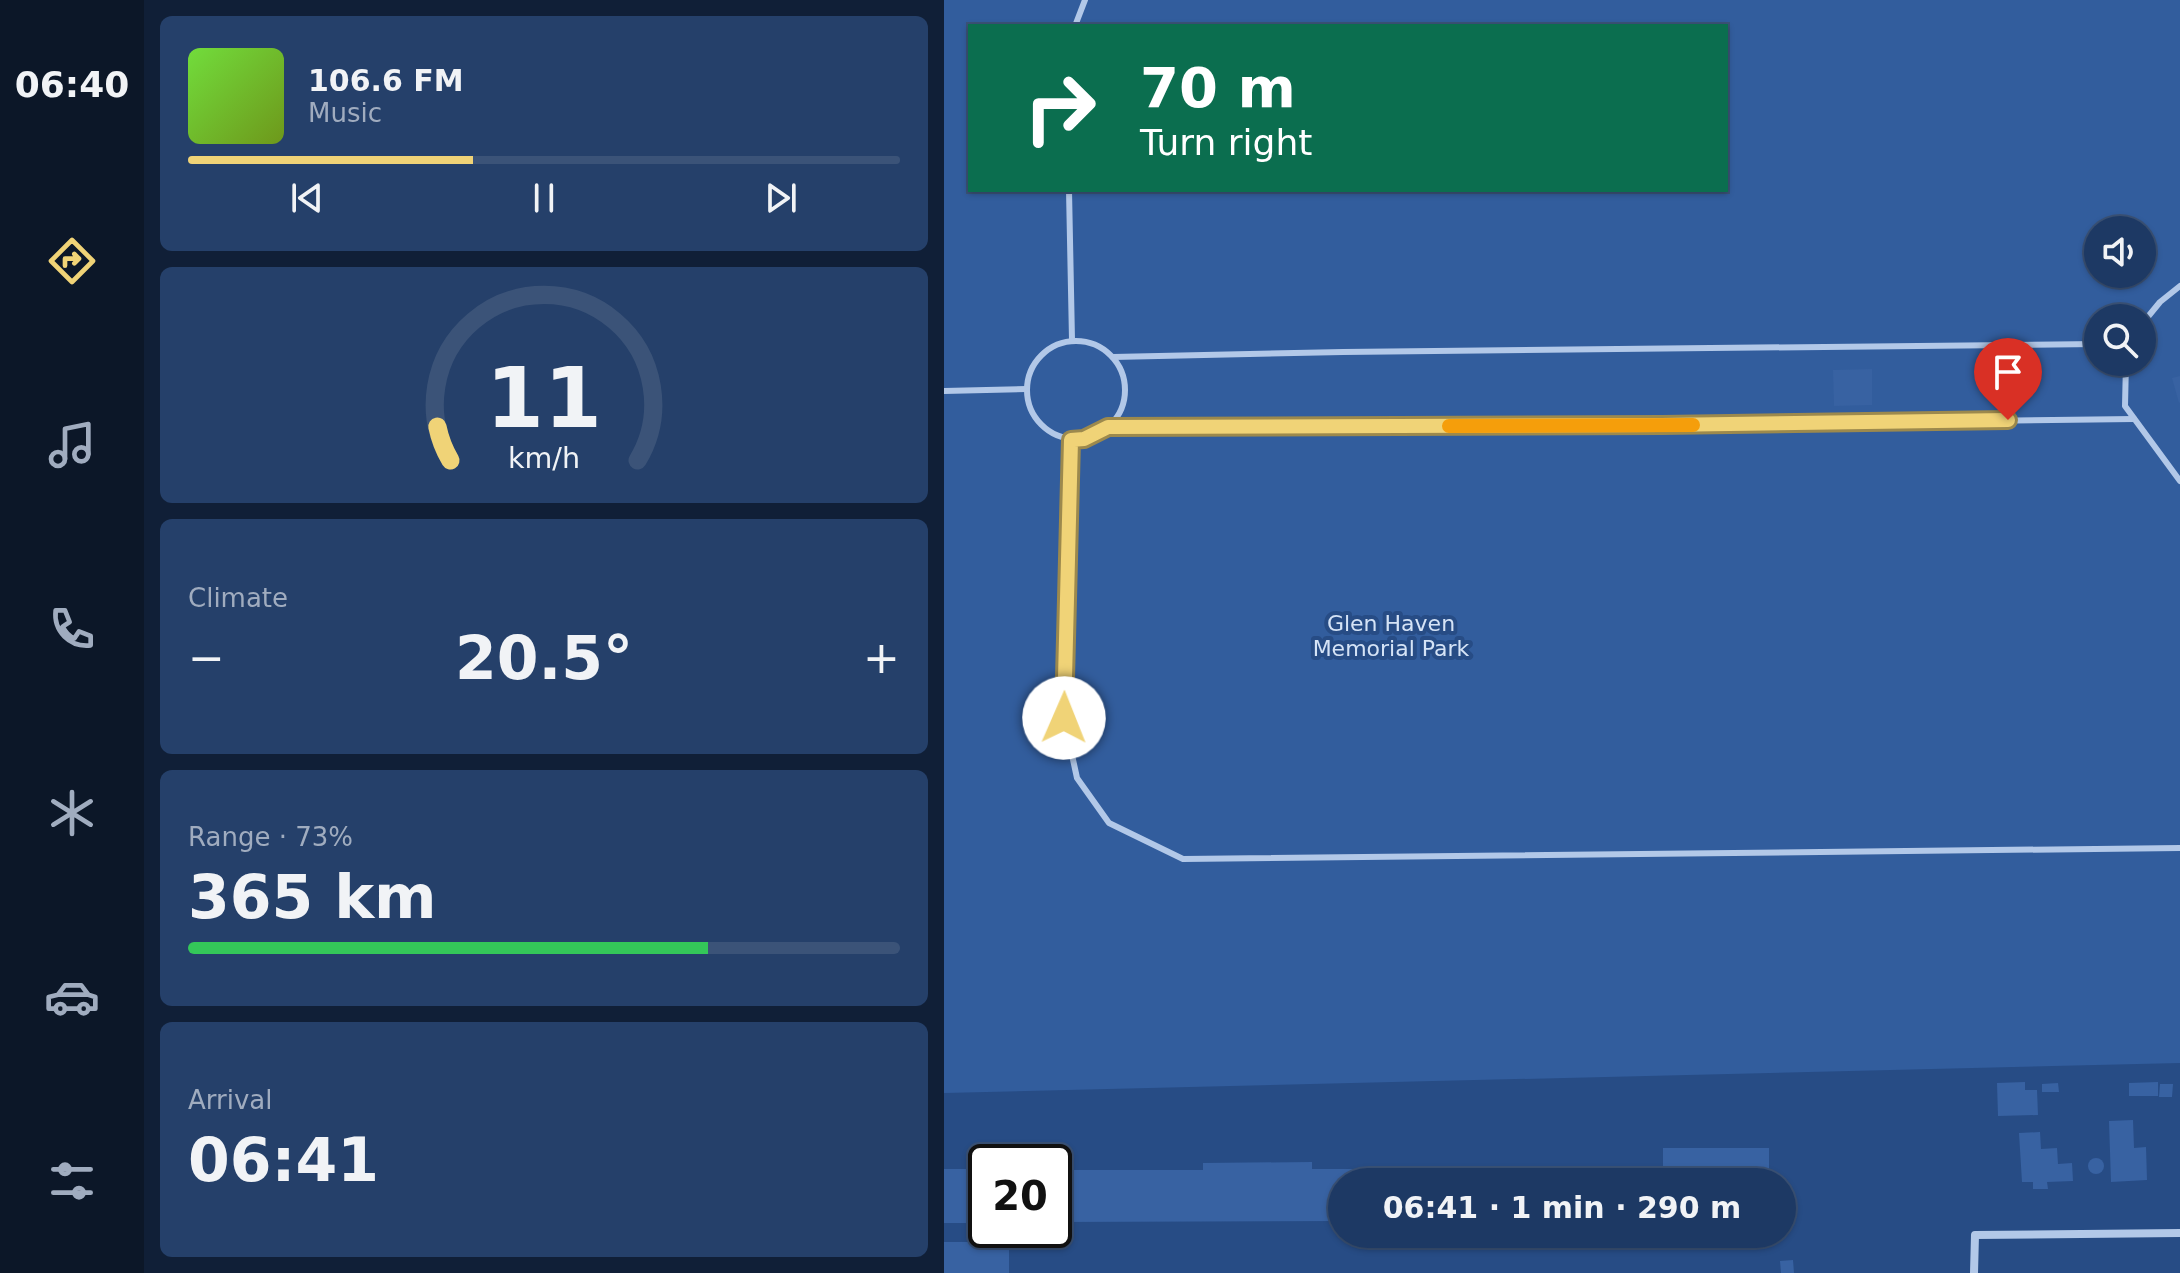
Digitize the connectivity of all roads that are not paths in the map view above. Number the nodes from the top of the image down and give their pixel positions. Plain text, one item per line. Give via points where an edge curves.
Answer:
1 (1085, 0) edge
2 (1076, 24) edge
3 (1069, 192) edge
4 (2180, 286) edge
5 (2156, 307) edge
6 (1072, 340) junction
7 (2084, 344) edge
8 (1113, 357) junction
9 (2126, 376) edge
10 (1026, 389) junction
11 (944, 391) edge
12 (2134, 419) junction
13 (1108, 427) junction
14 (1071, 440) junction
15 (2180, 481) edge
16 (2180, 848) edge
17 (2180, 1233) edge
18 (1974, 1273) edge

1 - 2 lane
3 - 6 lane
4 - 5 lane
6 - 8 lane via 1087,341
6 - 10 lane via 1057,343 1034,362
7 - 8 lane
8 - 13 lane via 1125,385 1124,401
9 - 12 lane via 2125,406
10 - 11 lane
10 - 14 lane via 1027,404 1044,429
12 - 13 lane
12 - 15 lane
13 - 14 lane
14 - 16 lane via 1064,718 1077,778 1109,823 1183,859
17 - 18 street via 1975,1235

